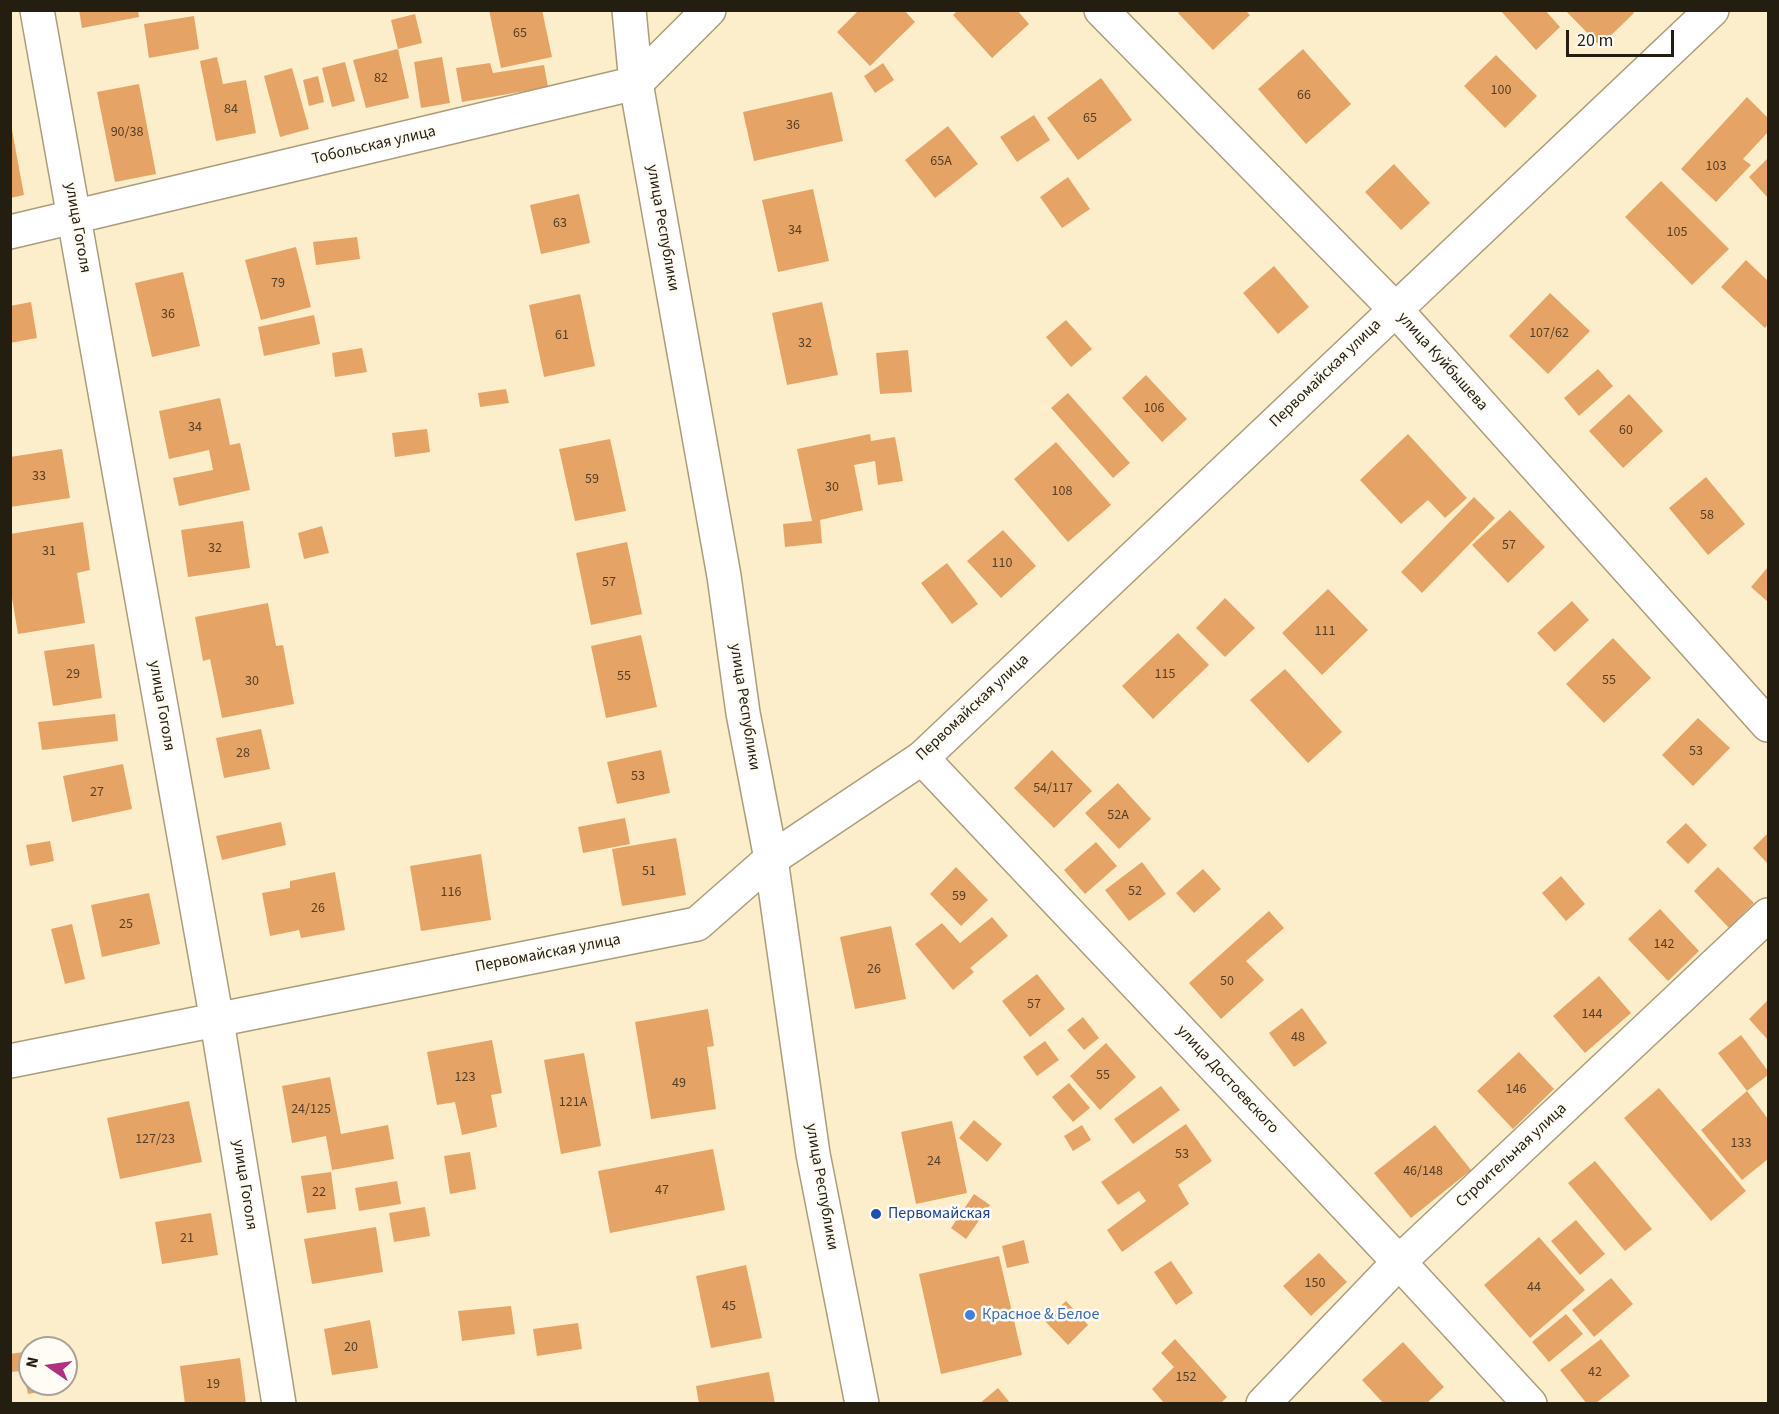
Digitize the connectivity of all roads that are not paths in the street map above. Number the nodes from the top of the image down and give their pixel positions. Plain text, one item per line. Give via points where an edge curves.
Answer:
1 (37, 10) edge
2 (629, 10) edge
3 (709, 10) edge
4 (1101, 10) edge
5 (1712, 10) edge
6 (636, 83) junction
7 (75, 217) junction
8 (10, 232) edge
9 (1395, 309) junction
10 (1768, 725) edge
11 (922, 758) junction
12 (771, 859) junction
13 (1768, 915) edge
14 (217, 1021) junction
15 (10, 1061) edge
16 (1399, 1262) junction
17 (279, 1404) edge
18 (862, 1404) edge
19 (1263, 1404) edge
20 (1530, 1404) edge

1 - 7 street, улица Гоголя
2 - 6 street, улица Республики
3 - 6 street
4 - 9 street, улица Куйбышева
5 - 9 street, Первомайская улица
6 - 7 street, Тобольская улица
6 - 12 street, улица Республики
7 - 8 street, Тобольская улица
7 - 14 street, улица Гоголя
9 - 10 street, улица Куйбышева
9 - 11 street, Первомайская улица
11 - 12 street, Первомайская улица
11 - 16 street, улица Достоевского
12 - 14 street, Первомайская улица via 697,924
12 - 18 street, улица Республики via 813,1154
13 - 16 street, Строительная улица
14 - 15 street, Первомайская улица
14 - 17 street, улица Гоголя
16 - 19 street, Строительная улица
16 - 20 street, улица Достоевского

